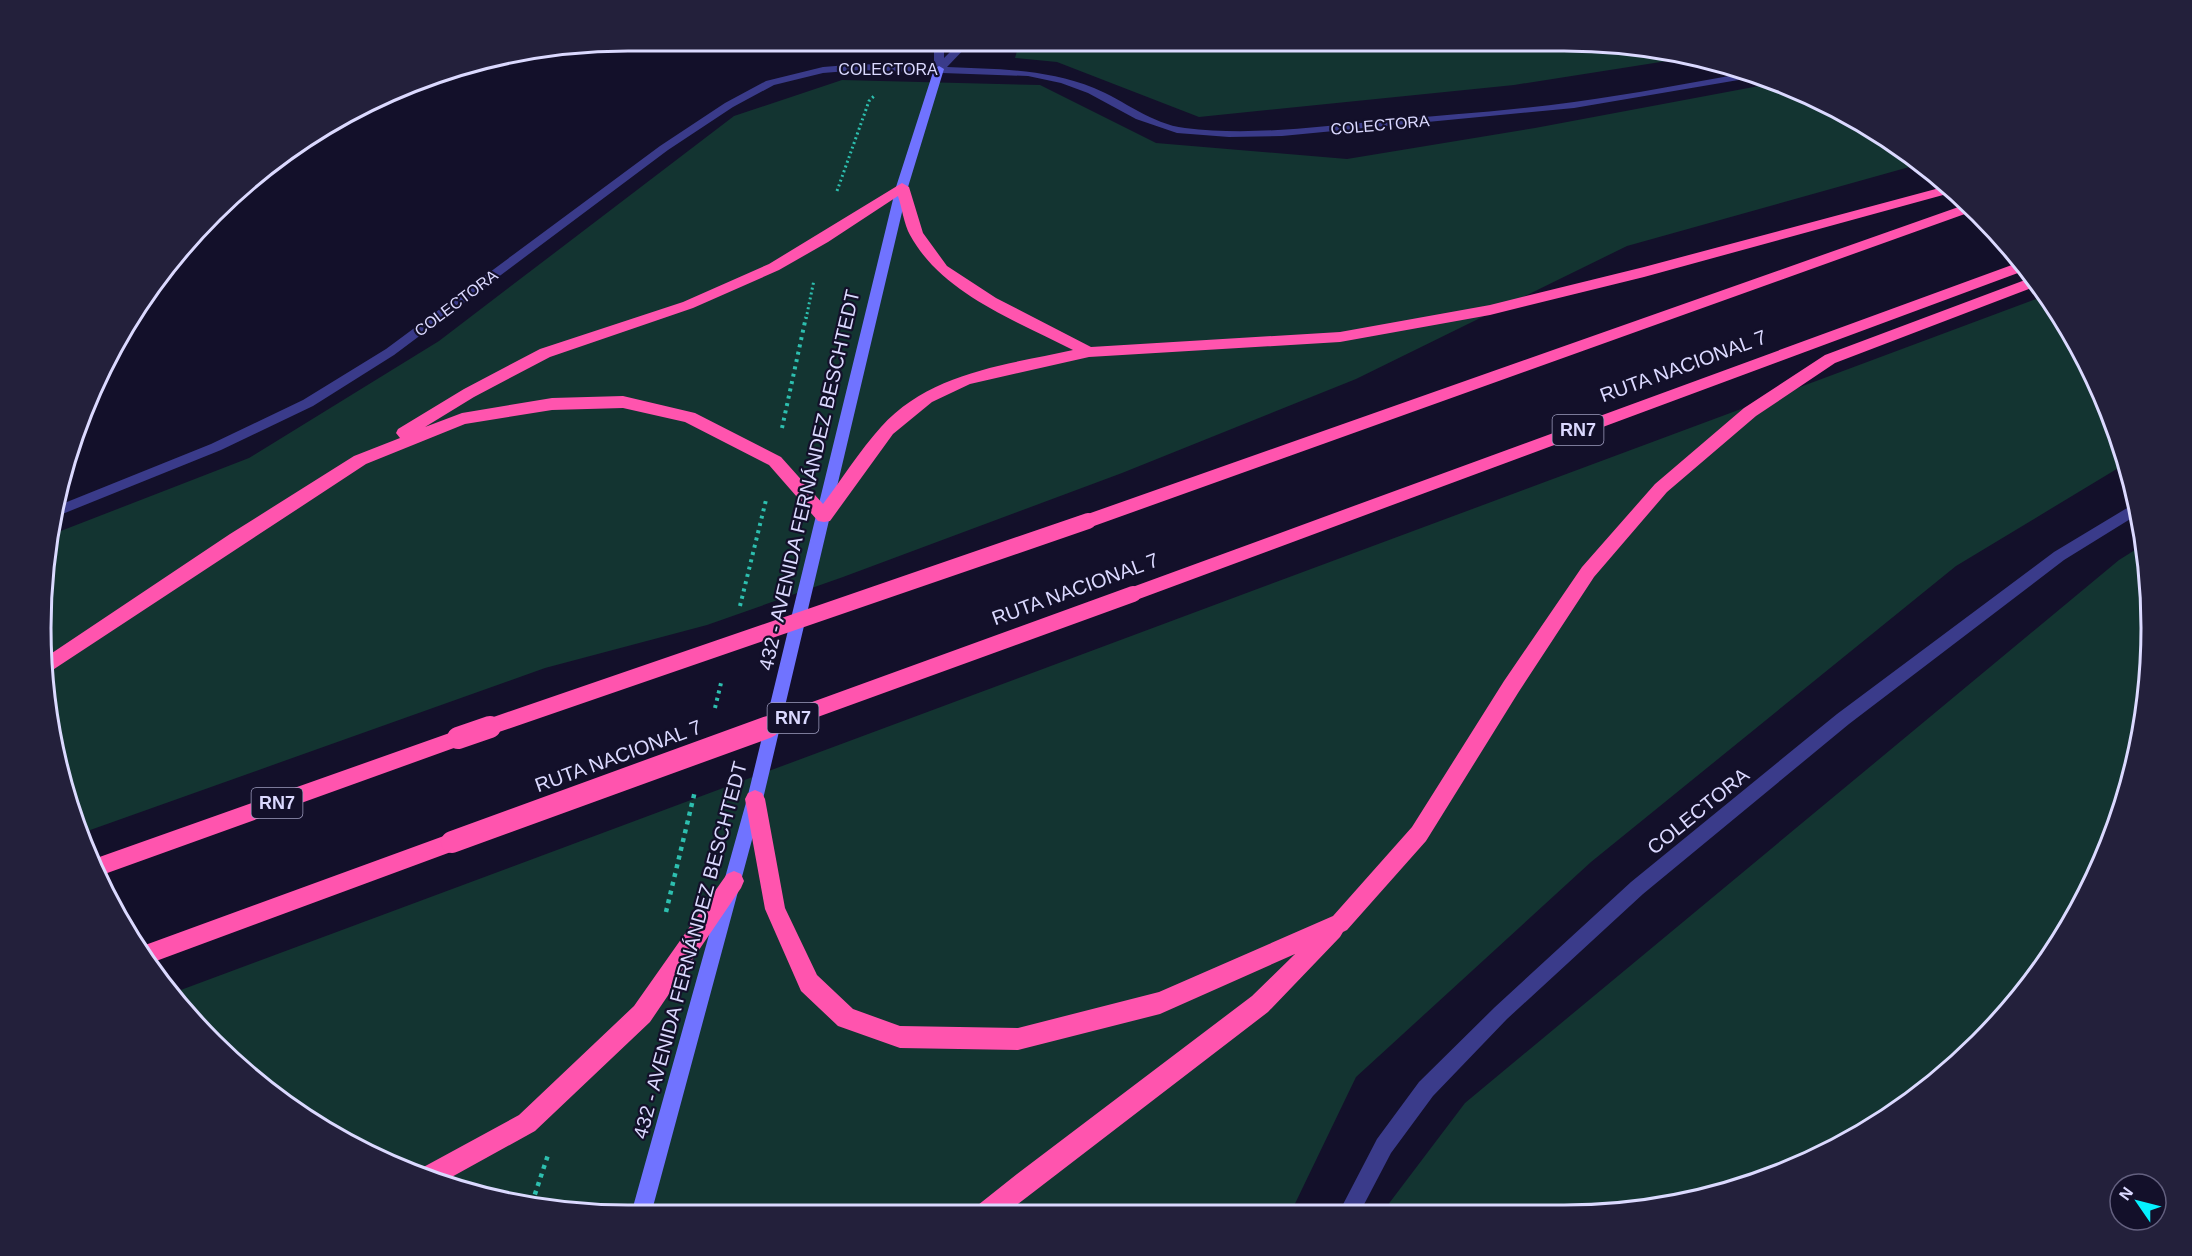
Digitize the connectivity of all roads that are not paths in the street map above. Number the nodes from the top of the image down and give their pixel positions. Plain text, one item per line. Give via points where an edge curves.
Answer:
1 (939, 51) edge
2 (957, 51) edge
3 (939, 69) junction
4 (1735, 78) edge
5 (902, 187) junction
6 (1941, 191) edge
7 (1962, 211) edge
8 (2015, 269) edge
9 (2027, 284) edge
10 (1089, 352) junction
11 (360, 460) junction
12 (64, 509) edge
13 (2129, 512) edge
14 (824, 516) junction
15 (52, 663) edge
16 (755, 799) junction
17 (103, 865) edge
18 (734, 881) junction
19 (1340, 923) junction
20 (151, 953) edge
21 (437, 1172) edge
22 (644, 1205) edge
23 (997, 1205) edge
24 (1353, 1205) edge

1 - 3 street, 432 - AVENIDA FERNÁNDEZ BESCHTEDT
2 - 3 street, 432 - AVENIDA FERNÁNDEZ BESCHTEDT
3 - 4 street, COLECTORA via 1028,73 1064,81 1140,117 1181,131 1229,134 1282,133 1574,105
3 - 5 main road, 432 - AVENIDA FERNÁNDEZ BESCHTEDT
3 - 12 street, COLECTORA via 823,70 770,83 664,148 390,352 308,403 216,447
5 - 10 highway via 916,234 942,269 991,301
5 - 11 highway via 774,267 688,305 545,353 469,393
5 - 14 main road, 432 - AVENIDA FERNÁNDEZ BESCHTEDT
6 - 10 highway via 1644,273 1490,310 1340,337
7 - 17 highway, RN7, bridge
8 - 20 highway, RUTA NACIONAL 7 / RN7, bridge
9 - 19 highway via 1830,359 1750,412 1661,488 1588,572 1419,834
10 - 14 highway via 966,379 926,398 887,430
11 - 14 highway via 462,419 552,404 623,402 689,417 775,461
11 - 15 highway
13 - 24 street, COLECTORA via 2060,556 1843,719 1637,888 1501,1013 1426,1089 1384,1146
14 - 16 main road, 432 - AVENIDA FERNÁNDEZ BESCHTEDT
16 - 18 main road, 432 - AVENIDA FERNÁNDEZ BESCHTEDT
16 - 19 highway via 775,909 809,983 846,1018 900,1037 1018,1039 1160,1003
18 - 21 highway via 642,1014 527,1123
18 - 22 main road, 432 - AVENIDA FERNÁNDEZ BESCHTEDT
19 - 23 highway via 1260,1004

